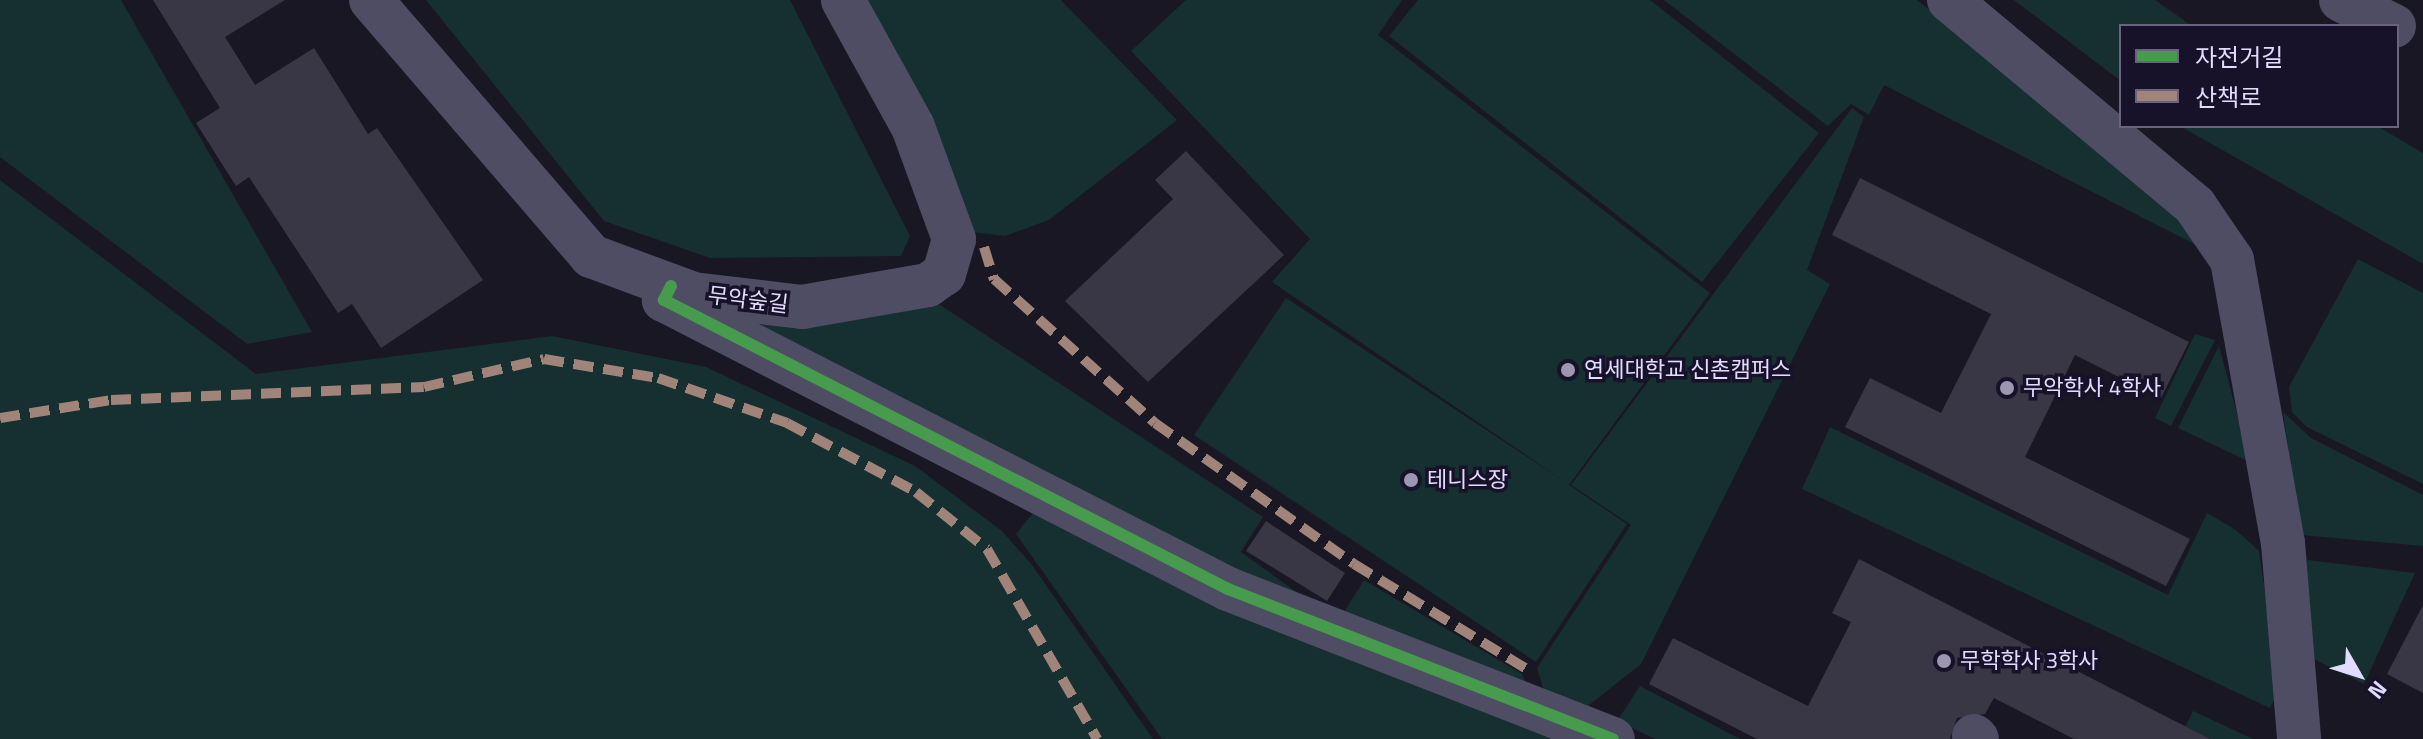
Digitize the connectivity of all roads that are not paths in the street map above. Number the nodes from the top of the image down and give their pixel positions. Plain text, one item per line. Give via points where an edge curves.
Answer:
1 (371, 0) edge
2 (843, 0) edge
3 (1949, 0) edge
4 (2341, 0) edge
5 (2389, 24) edge
6 (2399, 29) edge
7 (2423, 40) edge
8 (671, 286) junction
9 (1613, 739) edge
10 (2299, 739) edge

1 - 8 street, 무악숲길 via 591,256
2 - 8 street, 무악숲길 via 913,127 954,239 944,274 911,290 802,307
3 - 10 street via 2195,206 2232,260 2283,543
4 - 5 street
6 - 7 street
8 - 9 street via 664,300 1228,589

